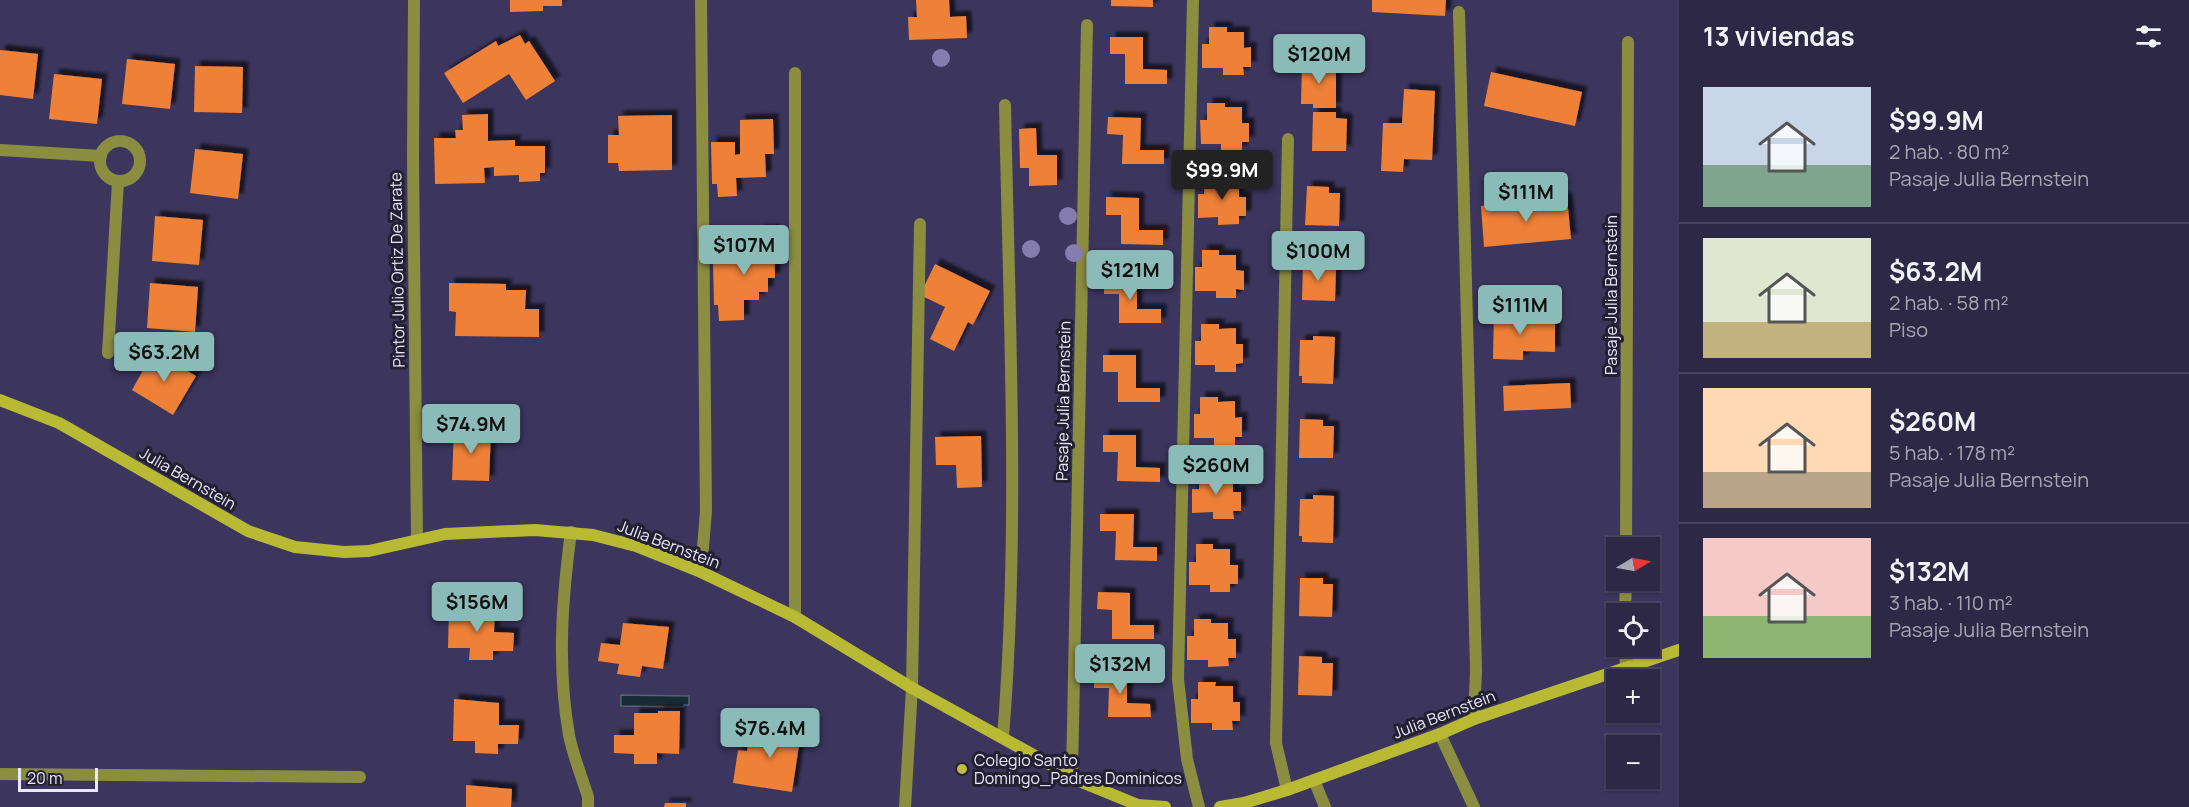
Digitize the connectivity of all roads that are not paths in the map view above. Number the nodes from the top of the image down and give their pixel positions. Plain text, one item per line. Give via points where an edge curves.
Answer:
1 (414, 0) edge
2 (701, 0) edge
3 (1193, 0) edge
4 (1459, 12) dead end
5 (1087, 26) dead end
6 (1629, 42) dead end
7 (795, 73) dead end
8 (1005, 105) dead end
9 (1288, 139) dead end
10 (0, 150) edge
11 (101, 156) junction
12 (118, 181) junction
13 (920, 224) dead end
14 (108, 353) dead end
15 (0, 400) edge
16 (571, 532) junction
17 (1626, 537) edge
18 (417, 539) junction
19 (701, 572) junction
20 (795, 616) junction
21 (1679, 650) edge
22 (1626, 657) edge
23 (1626, 667) junction
24 (912, 688) junction
25 (1474, 719) junction
26 (1440, 734) junction
27 (1003, 737) junction
28 (0, 774) edge
29 (1072, 776) junction
30 (360, 777) dead end
31 (1314, 780) junction
32 (1287, 790) junction
33 (588, 807) edge
34 (905, 807) edge
35 (1165, 807) edge
36 (1199, 807) edge
37 (1220, 807) edge
38 (1325, 807) edge
39 (1474, 807) edge

1 - 18 street, Pintor Julio Ortiz De Zarate
2 - 19 street via 705,499
3 - 36 street via 1178,679 1187,759
4 - 25 street via 1476,670
5 - 29 street, Pasaje Julia Bernstein
6 - 17 street, Pasaje Julia Bernstein
7 - 20 street
8 - 27 street via 1013,523
9 - 32 street via 1276,743
10 - 11 street
11 - 12 street via 104,173
11 - 12 street via 112,142 130,143 137,150 138,170 134,176
12 - 14 street
13 - 24 street
15 - 18 street, Julia Bernstein via 59,423 248,531 271,540 311,550 344,552
16 - 18 street, Julia Bernstein via 481,531
16 - 19 street, Julia Bernstein via 636,546
16 - 33 street via 563,590 562,676 570,737
19 - 20 street, Julia Bernstein
20 - 24 street, Julia Bernstein
21 - 23 street, Julia Bernstein
22 - 23 street
23 - 25 street, Julia Bernstein
24 - 27 street, Julia Bernstein
24 - 34 street
25 - 26 street, Julia Bernstein
26 - 31 street, Julia Bernstein
26 - 39 street
27 - 29 street, Julia Bernstein
28 - 30 street
29 - 35 street, Julia Bernstein via 1138,805
31 - 32 street, Julia Bernstein
31 - 38 street
32 - 37 street, Julia Bernstein

